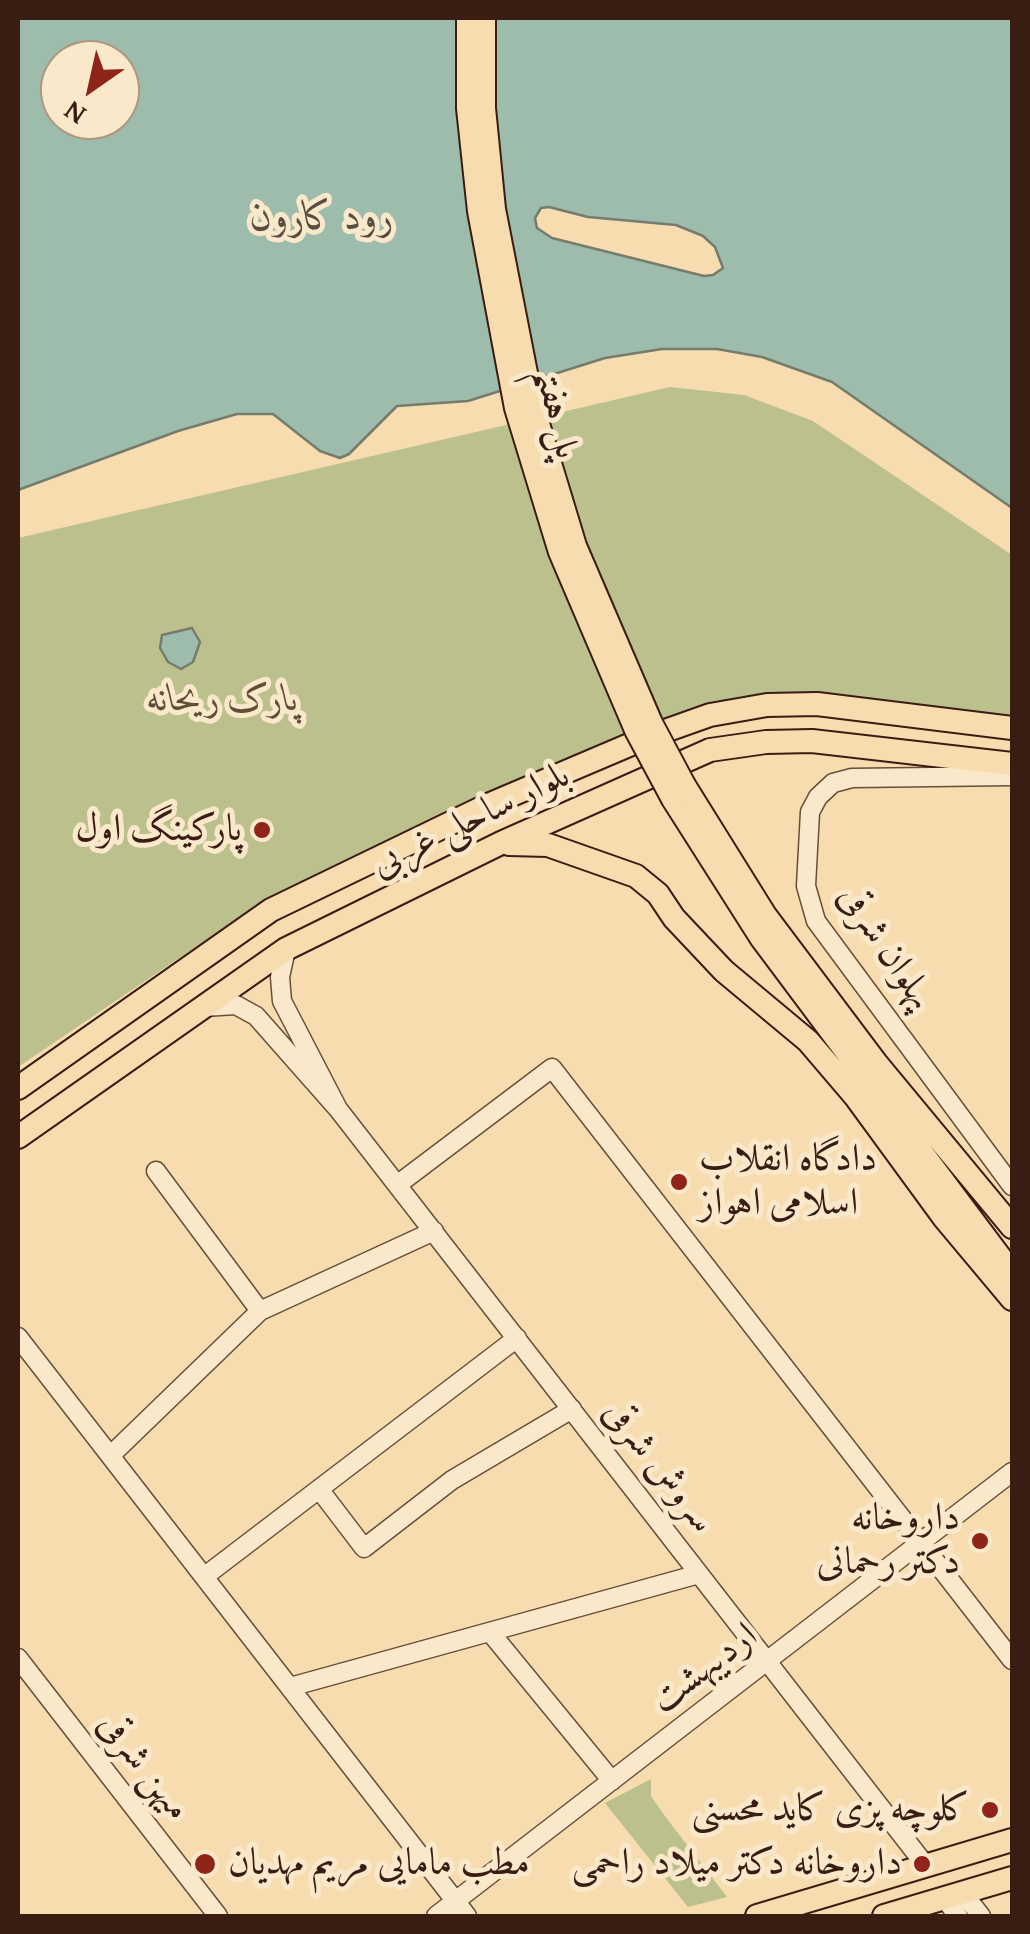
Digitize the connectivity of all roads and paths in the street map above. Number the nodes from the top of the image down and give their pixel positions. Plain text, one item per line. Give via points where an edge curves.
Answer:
1 (468, 18) edge
2 (484, 18) edge
3 (1012, 728) edge
4 (1012, 764) edge
5 (1012, 776) edge
6 (678, 792) junction
7 (501, 844) junction
8 (286, 949) junction
9 (204, 1007) junction
10 (18, 1088) edge
11 (338, 1109) junction
12 (18, 1138) edge
13 (156, 1171) dead end
14 (397, 1185) junction
15 (1012, 1186) edge
16 (1012, 1226) edge
17 (434, 1231) junction
18 (1012, 1273) edge
19 (1012, 1299) edge
20 (260, 1310) junction
21 (18, 1337) edge
22 (517, 1338) junction
23 (572, 1409) junction
24 (110, 1454) junction
25 (1012, 1472) edge
26 (319, 1489) junction
27 (922, 1544) junction
28 (699, 1574) junction
29 (204, 1576) junction
30 (490, 1632) junction
31 (18, 1658) edge
32 (1012, 1660) edge
33 (767, 1662) junction
34 (290, 1687) junction
35 (612, 1781) junction
36 (1012, 1840) edge
37 (926, 1866) junction
38 (1012, 1878) edge
39 (955, 1903) edge
40 (462, 1909) edge
41 (218, 1916) edge
42 (436, 1916) edge
43 (757, 1916) edge
44 (884, 1916) edge
45 (981, 1916) edge

1 - 6 main road, پل هفتم, bridge via 478,211 516,408 578,597 636,730
2 - 6 main road, پل هفتم, bridge via 494,209 532,404 575,546
3 - 10 main road, بلوار ساحلی غربی via 817,704 767,705 710,715 648,737 488,804 271,910
4 - 7 main road, بلوار ساحلی غربی via 812,741 710,750
5 - 15 street, پهلوان شرقی via 834,783 810,812 806,886 816,922
6 - 16 main road via 877,1064
6 - 18 main road via 762,939
7 - 8 main road, بلوار ساحلی غربی
7 - 19 main road via 548,844 636,876 658,894 724,971 808,1042
8 - 9 main road, بلوار ساحلی غربی
8 - 11 street via 282,1001
9 - 11 street via 236,1005 256,1016
9 - 12 main road, بلوار ساحلی غربی
11 - 14 street, سروش شرقی
13 - 20 street
14 - 17 street, سروش شرقی
14 - 27 street via 552,1068
17 - 20 street
17 - 22 street, سروش شرقی
20 - 24 street
21 - 24 street
22 - 23 street, سروش شرقی
22 - 26 street
23 - 26 street via 452,1480 364,1548
23 - 28 street, سروش شرقی
24 - 29 street
25 - 27 street, اردیبهشت
26 - 29 street
27 - 32 street
27 - 33 street, اردیبهشت
28 - 30 street
28 - 33 street, سروش شرقی
29 - 34 street
30 - 34 street
30 - 35 street
31 - 41 street, میهن شرقی
33 - 35 street, اردیبهشت
33 - 37 street, سروش شرقی
34 - 40 street
35 - 40 street, اردیبهشت
36 - 37 main road
37 - 43 main road
38 - 39 main road
39 - 44 main road
39 - 45 street
40 - 42 street, اردیبهشت

